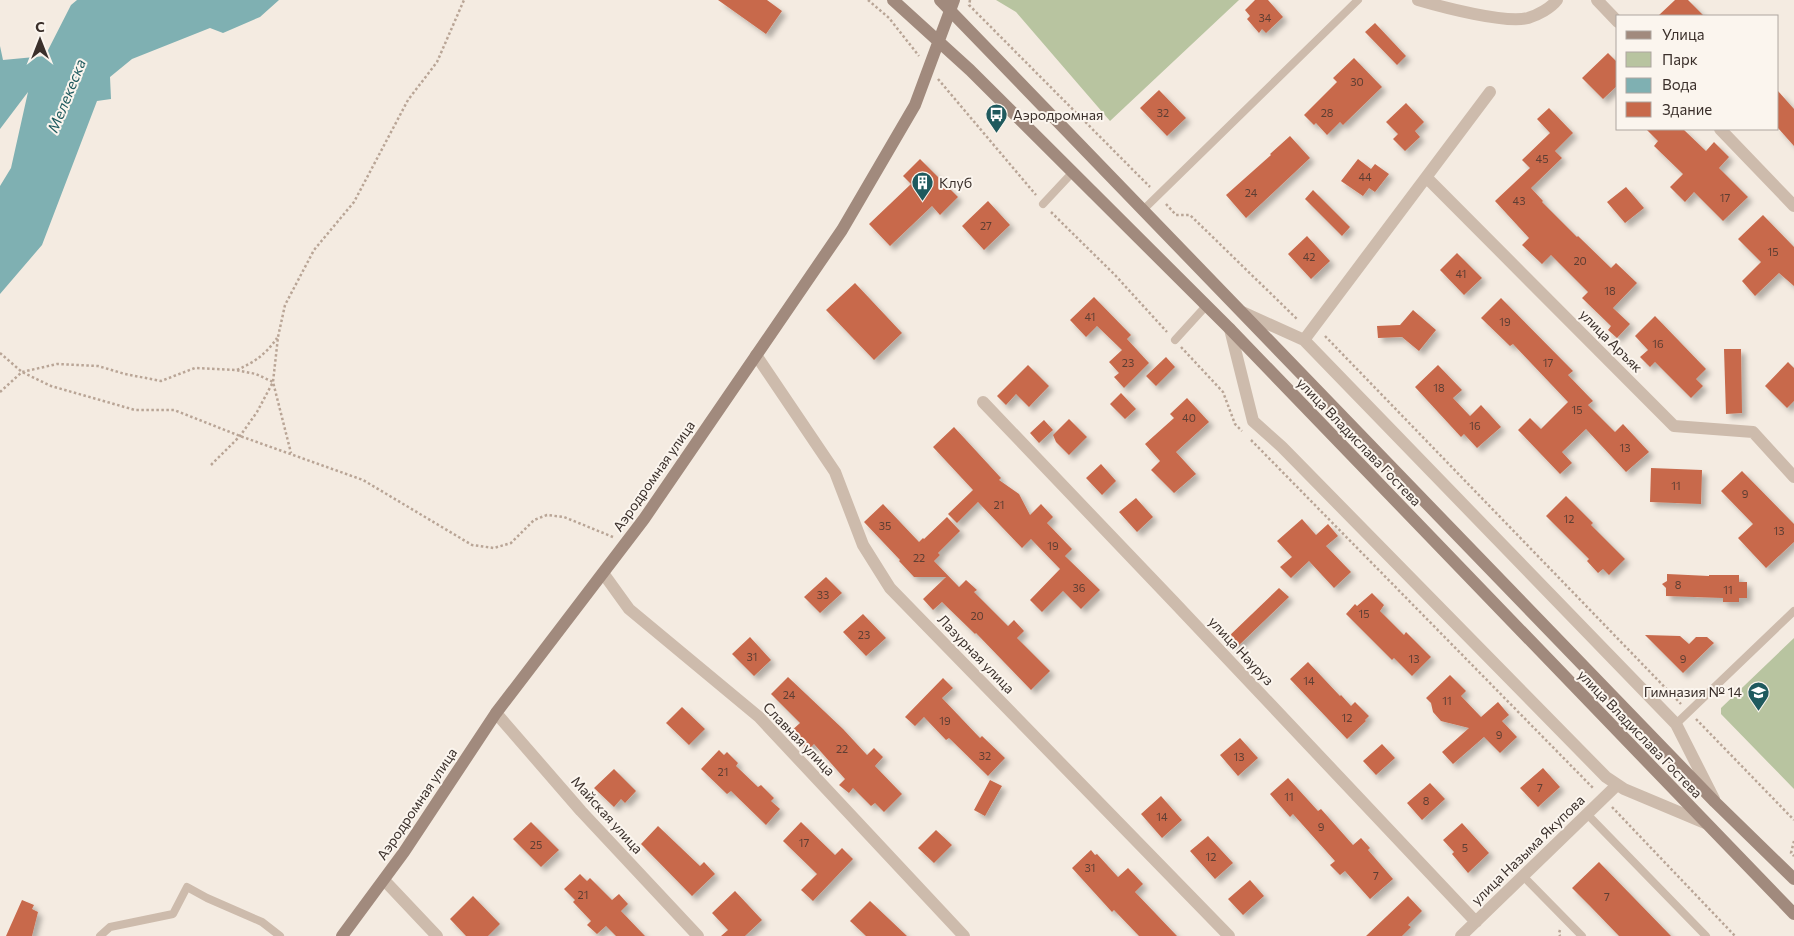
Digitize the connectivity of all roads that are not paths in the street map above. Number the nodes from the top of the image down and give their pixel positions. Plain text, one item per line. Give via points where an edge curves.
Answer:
1 (892, 0) edge
2 (940, 0) edge
3 (1358, 0) edge
4 (1418, 0) edge
5 (1557, 0) edge
6 (1597, 0) edge
7 (952, 5) edge
8 (1616, 20) edge
9 (939, 41) junction
10 (1490, 92) dead end
11 (1721, 130) edge
12 (1072, 173) junction
13 (1427, 178) junction
14 (1043, 204) dead end
15 (1794, 206) edge
16 (1143, 210) junction
17 (1206, 306) junction
18 (1241, 312) junction
19 (1230, 329) junction
20 (1174, 340) dead end
21 (1304, 340) junction
22 (756, 355) junction
23 (983, 402) dead end
24 (1794, 477) edge
25 (603, 573) junction
26 (1794, 611) edge
27 (496, 713) junction
28 (1676, 724) junction
29 (1617, 785) junction
30 (1715, 802) junction
31 (1586, 814) junction
32 (1705, 823) junction
33 (1523, 876) junction
34 (1794, 879) edge
35 (384, 880) junction
36 (1794, 914) edge
37 (1476, 922) junction
38 (100, 936) edge
39 (280, 936) edge
40 (342, 936) edge
41 (436, 936) edge
42 (698, 936) edge
43 (964, 936) edge
44 (1229, 936) edge
45 (1461, 936) edge
46 (1582, 936) edge
47 (1706, 936) edge

1 - 9 main road, улица Владислава Гостева
2 - 7 main road, улица Владислава Гостева
3 - 16 lane
4 - 5 street via 1507,19 1528,18
6 - 8 street
7 - 9 main road, Аэродромная улица
7 - 16 main road, улица Владислава Гостева
9 - 12 main road, улица Владислава Гостева
9 - 22 main road, Аэродромная улица via 915,105 842,230
10 - 13 street
11 - 15 street
12 - 14 lane
12 - 17 main road, улица Владислава Гостева
13 - 21 street
13 - 24 street, улица Аръяк via 1674,426 1753,432
16 - 18 main road, улица Владислава Гостева
17 - 19 main road, улица Владислава Гостева
17 - 20 lane
18 - 21 street
18 - 30 main road, улица Владислава Гостева
19 - 29 street via 1254,421
19 - 32 main road, улица Владислава Гостева
21 - 28 street
22 - 25 main road, Аэродромная улица via 644,519
22 - 44 street, Лазурная улица via 835,472 863,545 890,588
23 - 37 street, улица Науруз
25 - 27 main road, Аэродромная улица
25 - 43 street, Славная улица via 628,609 759,717
26 - 28 lane
27 - 35 main road, Аэродромная улица
27 - 42 street, Майская улица
28 - 30 street
29 - 31 street, улица Назыма Якупова
29 - 32 street
30 - 34 main road, улица Владислава Гостева
31 - 33 street, улица Назыма Якупова
31 - 47 lane
32 - 36 main road, улица Владислава Гостева
33 - 37 street, улица Назыма Якупова
33 - 46 lane
35 - 40 main road, Аэродромная улица
35 - 41 street
37 - 45 street, улица Назыма Якупова
38 - 39 lane via 110,927 173,914 187,887 262,922

